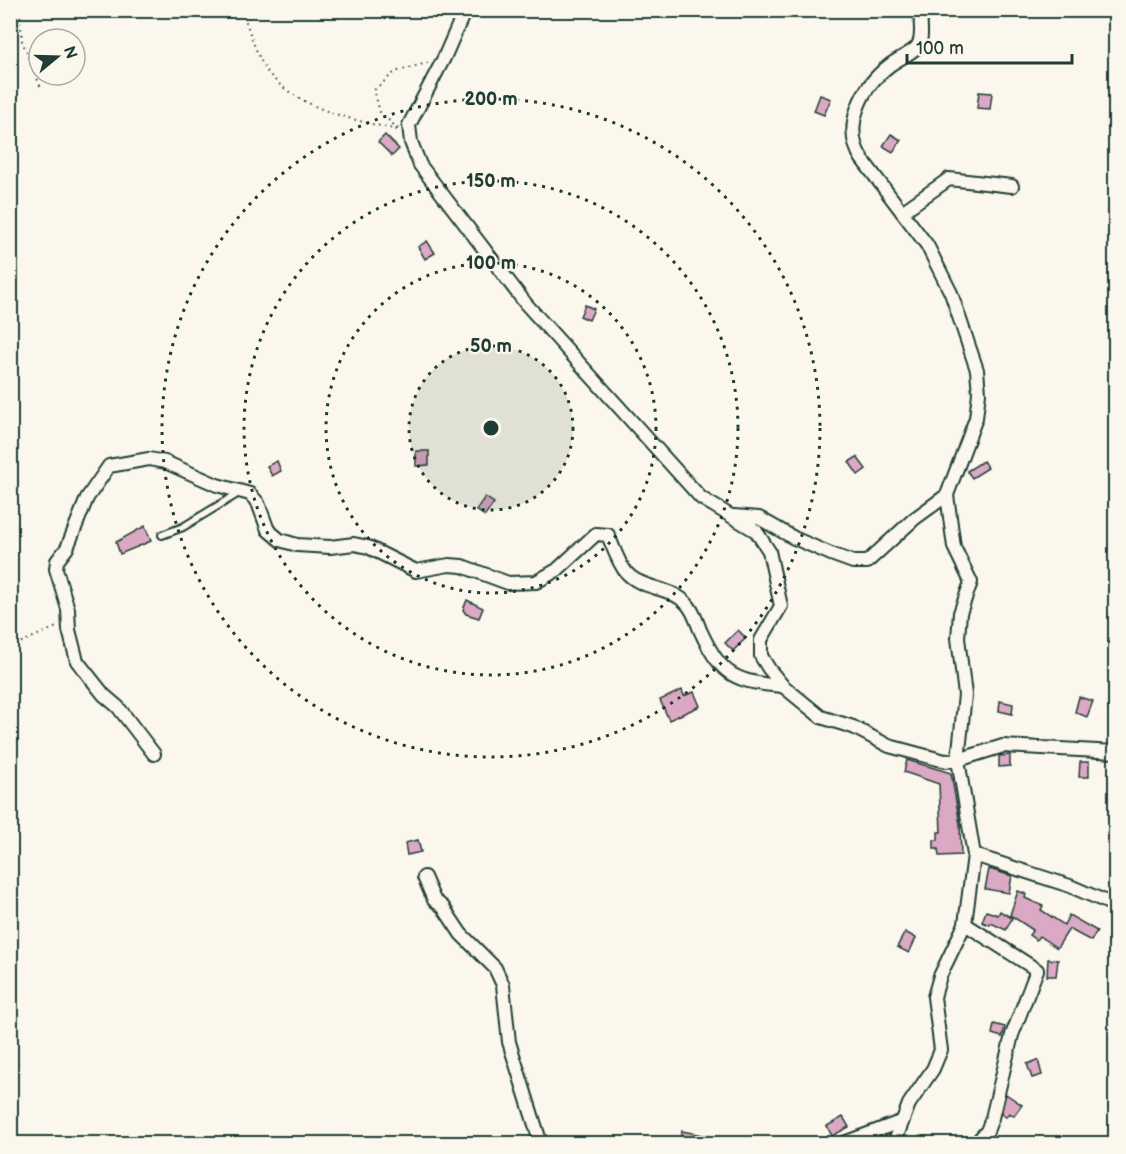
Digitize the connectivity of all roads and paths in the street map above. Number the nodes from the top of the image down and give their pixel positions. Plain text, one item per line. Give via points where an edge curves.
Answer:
1 (20, 10) edge
2 (242, 10) edge
3 (465, 10) edge
4 (922, 10) edge
5 (444, 58) junction
6 (41, 88) dead end
7 (10, 167) edge
8 (10, 186) edge
9 (1012, 186) dead end
10 (902, 212) junction
11 (242, 491) junction
12 (947, 495) junction
13 (733, 516) junction
14 (162, 535) dead end
15 (70, 622) junction
16 (10, 647) edge
17 (783, 686) junction
18 (1116, 752) edge
19 (154, 753) dead end
20 (958, 760) junction
21 (974, 855) junction
22 (424, 877) dead end
23 (1116, 906) edge
24 (965, 924) junction
25 (10, 1014) edge
26 (18, 1018) dead end
27 (900, 1122) junction
28 (541, 1143) edge
29 (841, 1143) edge
30 (894, 1143) edge
31 (975, 1143) edge

1 - 6 path via 22,41
2 - 5 path via 268,73 298,97 341,118 398,130 381,112 374,90 395,72
3 - 5 street
4 - 10 street via 918,46 888,66 871,84 857,107 853,127 858,153
5 - 13 street via 409,125 420,165 526,304 701,498
7 - 8 lane
9 - 10 street via 949,179
10 - 12 street via 927,246 951,292 977,369 976,418
11 - 14 lane via 183,528
11 - 15 street via 217,485 158,459 110,466 87,498 67,548 57,561 57,577
11 - 17 street via 258,503 268,530 280,540 330,547 354,544 416,571 462,566 508,583 536,582 557,570 596,534 608,535 625,572 676,594 689,605 713,657 729,673 749,683
12 - 13 street via 867,562 853,562 831,554 759,518
12 - 20 street via 954,547 970,582 960,613 958,638 965,695
13 - 17 street via 756,531 769,551 780,606 762,640 761,656
15 - 16 path
15 - 19 street via 77,661
17 - 20 street via 821,717 853,727 889,746 945,761
18 - 20 street via 1003,746
20 - 21 street
21 - 23 street via 1070,886
21 - 24 street
22 - 28 street via 434,900 495,969 503,985 509,1042
24 - 27 street via 934,997 941,1050
24 - 31 street via 1037,970 1012,1035 992,1118 987,1131
25 - 26 path
27 - 29 street
27 - 30 street

